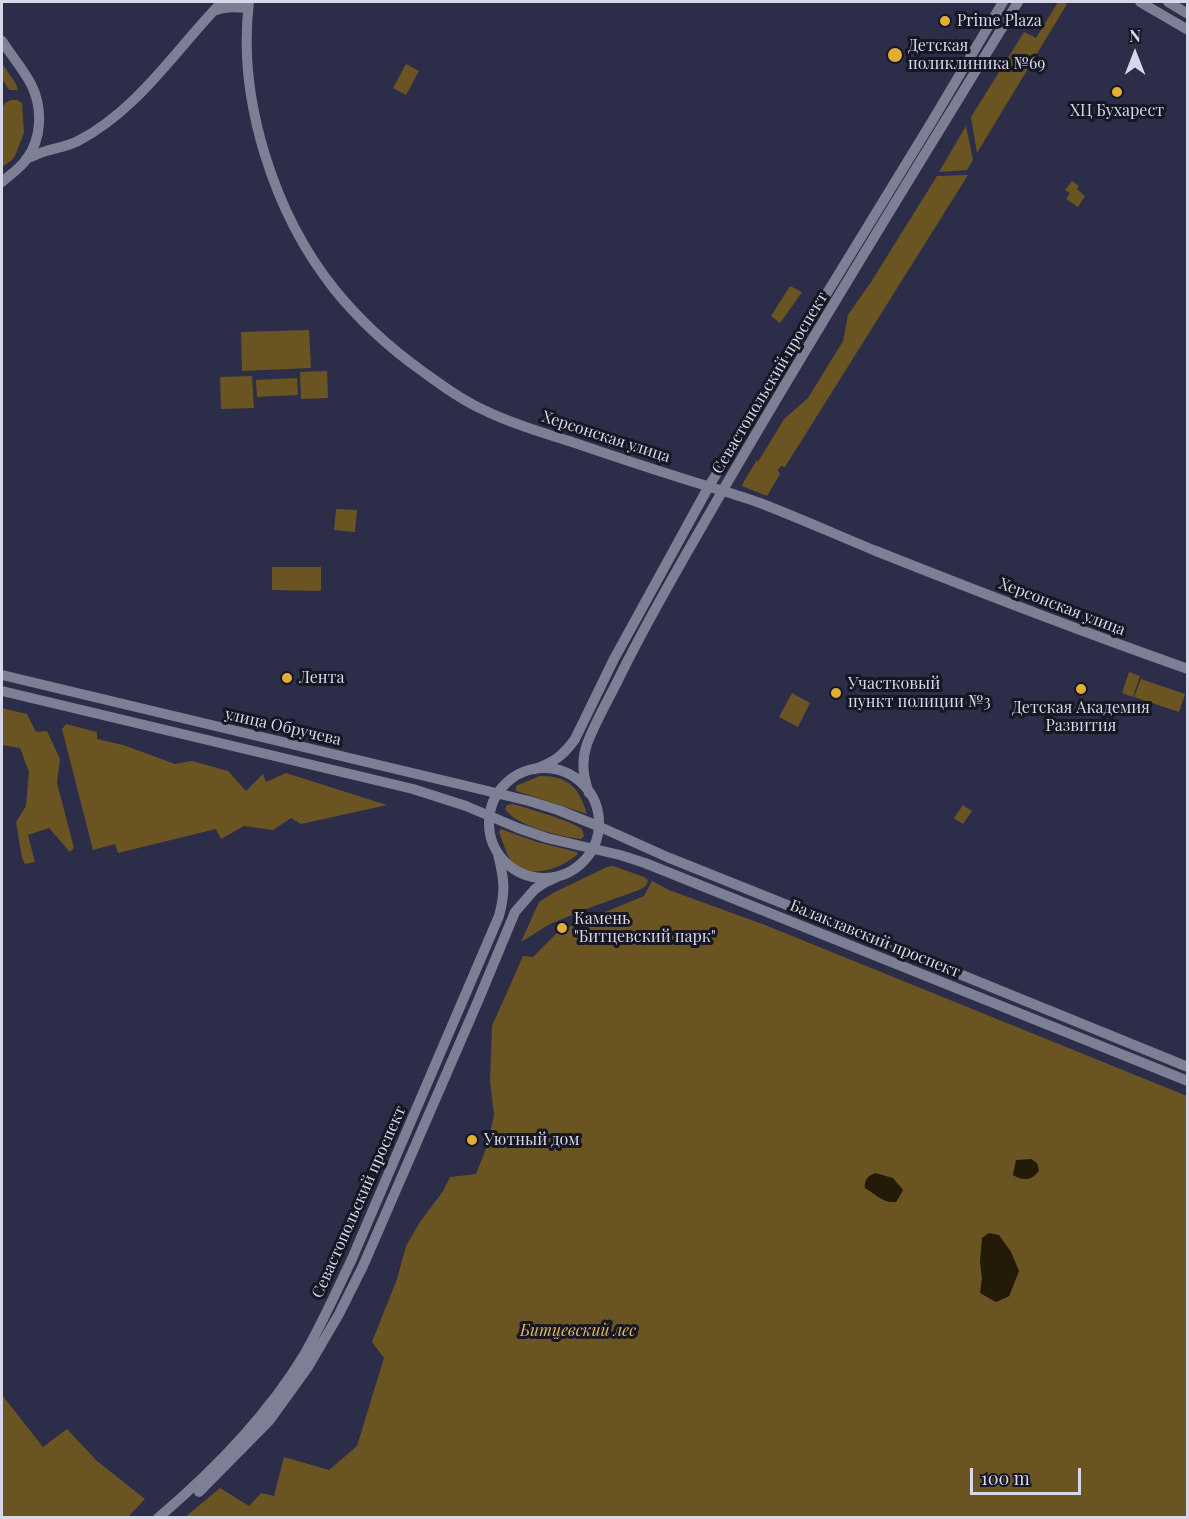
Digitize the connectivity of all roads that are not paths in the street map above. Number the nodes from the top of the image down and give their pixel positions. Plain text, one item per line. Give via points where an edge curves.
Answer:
1 (222, 2) edge
2 (1003, 2) edge
3 (1017, 2) edge
4 (1140, 2) edge
5 (1168, 2) edge
6 (249, 5) edge
7 (211, 13) junction
8 (1188, 14) edge
9 (1188, 30) edge
10 (2, 41) edge
11 (38, 136) junction
12 (53, 149) junction
13 (26, 159) junction
14 (2, 182) edge
15 (709, 486) junction
16 (723, 491) junction
17 (1188, 669) edge
18 (2, 675) edge
19 (2, 691) edge
20 (535, 769) junction
21 (589, 793) junction
22 (497, 794) junction
23 (558, 810) joint
24 (490, 816) junction
25 (598, 826) junction
26 (547, 838) joint
27 (594, 849) junction
28 (498, 854) junction
29 (557, 877) junction
30 (1188, 1068) edge
31 (1188, 1081) edge
32 (158, 1518) edge
33 (168, 1518) edge

1 - 7 main road
2 - 15 main road, Севастопольский проспект
3 - 16 main road, Севастопольский проспект
4 - 9 main road
5 - 8 main road
6 - 7 main road
6 - 15 main road, Херсонская улица via 251,92 273,176 316,262 362,320 414,365 482,410
7 - 12 main road via 117,115 78,141
10 - 11 main road via 31,84 39,114
11 - 12 main road via 44,146
11 - 13 main road
12 - 13 main road
13 - 14 main road
15 - 16 main road, Херсонская улица
15 - 20 main road, Севастопольский проспект via 575,739 557,760
16 - 17 main road, Херсонская улица
16 - 21 main road, Севастопольский проспект via 595,725 583,762
18 - 22 main road, улица Обручева
19 - 24 main road, улица Обручева via 413,789
20 - 21 main road via 569,773
20 - 22 main road, Севастопольский проспект via 516,776
21 - 25 main road, Севастопольский проспект
22 - 23 main road, улица Обручева
22 - 24 main road
23 - 25 main road, Балаклавский проспект
24 - 26 main road, улица Обручева
24 - 28 main road, Севастопольский проспект via 491,836
25 - 27 main road
25 - 30 main road, Балаклавский проспект
26 - 27 main road, Балаклавский проспект
27 - 29 main road, Севастопольский проспект via 579,865
27 - 31 main road, Балаклавский проспект via 645,863
28 - 29 main road via 519,873
28 - 32 main road, Севастопольский проспект via 504,884 499,916 325,1317 303,1356 246,1432 191,1490
29 - 33 main road, Севастопольский проспект via 535,889 515,912 363,1266 308,1367 269,1421

